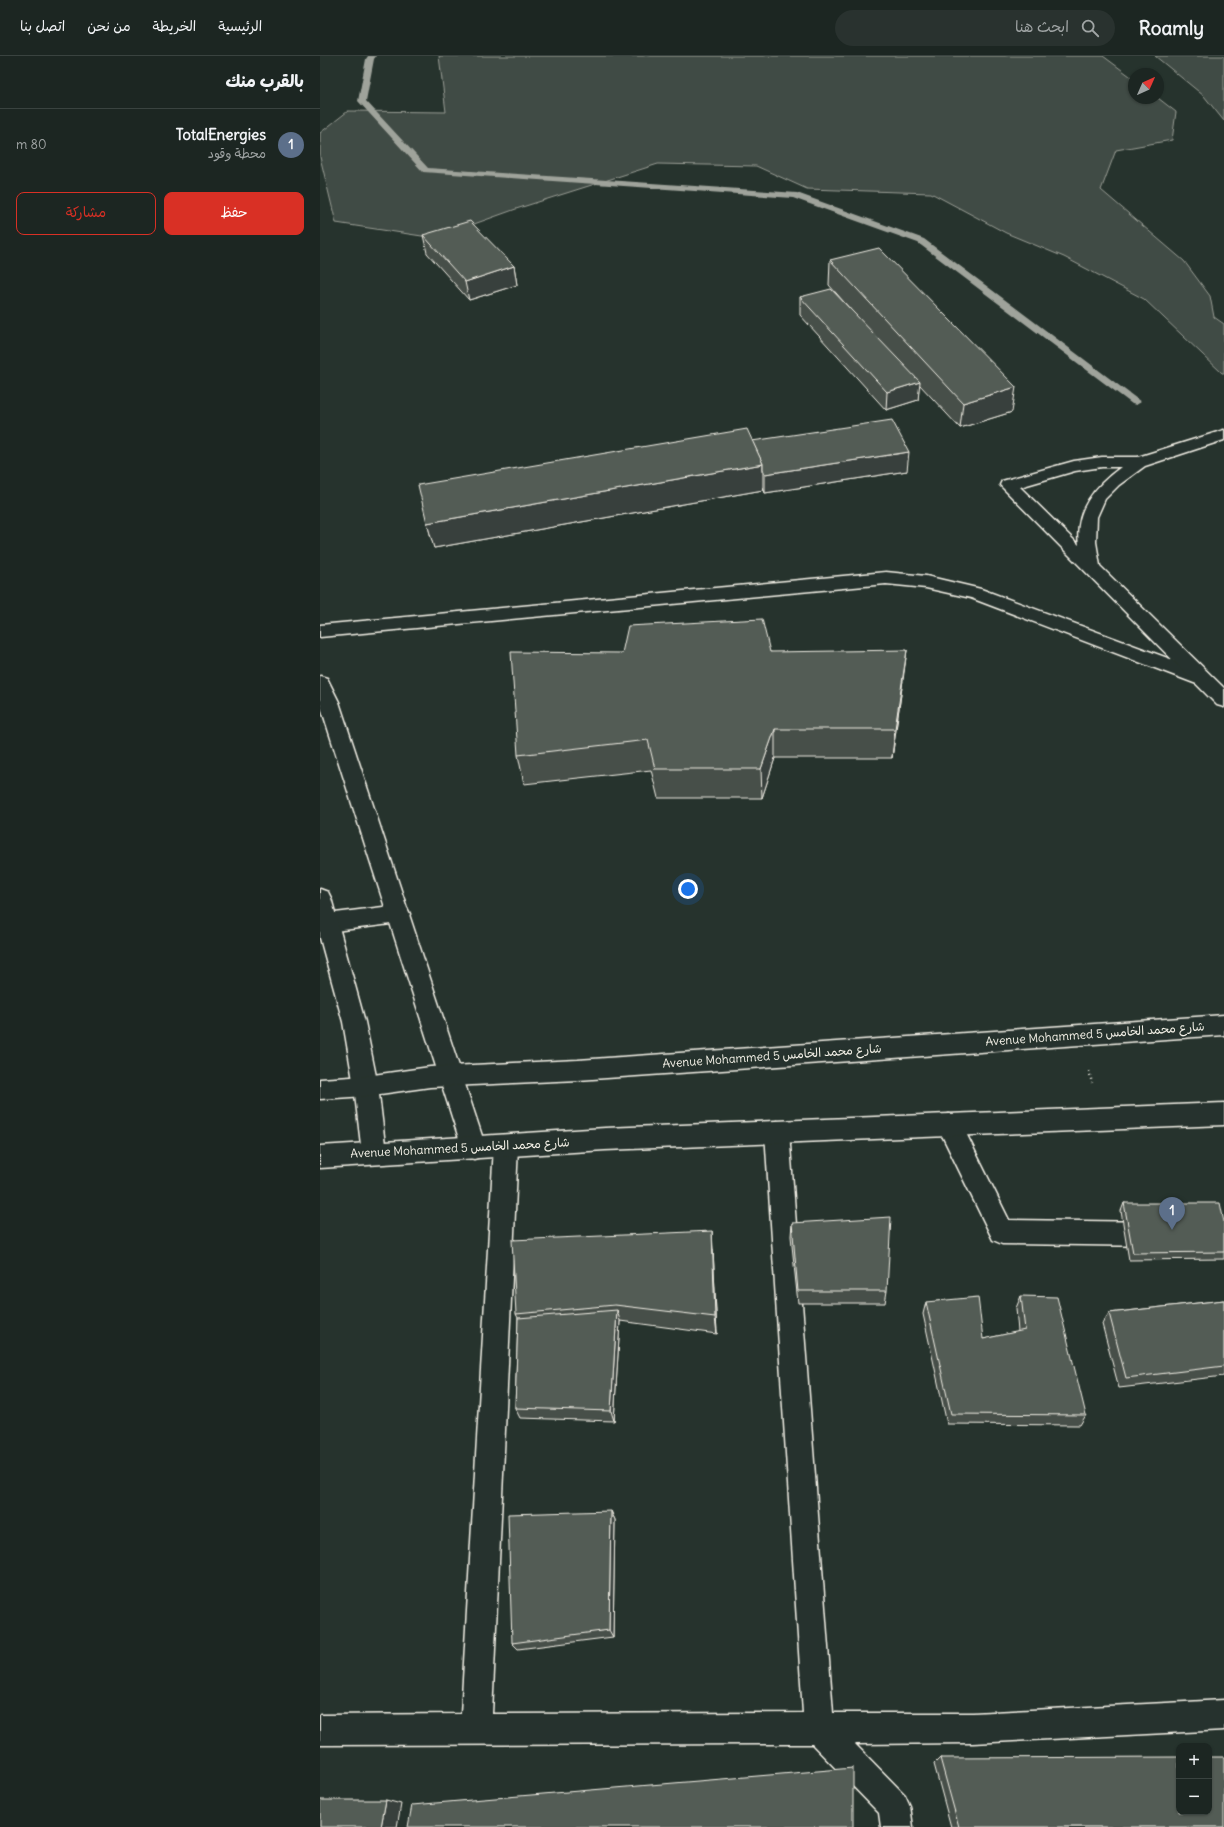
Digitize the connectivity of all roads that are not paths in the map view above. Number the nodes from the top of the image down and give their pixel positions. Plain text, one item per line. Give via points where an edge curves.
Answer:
1 (1224, 435) edge
2 (1139, 462) junction
3 (1091, 568) junction
4 (320, 631) edge
5 (1201, 678) junction
6 (320, 683) edge
7 (1224, 700) edge
8 (320, 898) edge
9 (399, 914) junction
10 (327, 922) junction
11 (1224, 1025) edge
12 (452, 1076) junction
13 (366, 1086) junction
14 (320, 1089) edge
15 (1224, 1114) edge
16 (949, 1125) junction
17 (777, 1132) junction
18 (506, 1146) junction
19 (474, 1148) junction
20 (374, 1153) junction
21 (320, 1157) edge
22 (1176, 1234) edge
23 (1224, 1715) edge
24 (819, 1729) junction
25 (320, 1730) edge
26 (476, 1730) junction
27 (897, 1827) edge

1 - 2 street
2 - 3 street via 1113,481 1098,497 1088,517 1087,542
2 - 3 street via 1102,462 1074,466 1008,485
3 - 5 street
4 - 5 street via 886,578 926,582 975,593
5 - 7 street
6 - 9 street via 329,702
8 - 10 street
9 - 10 street
9 - 12 street
10 - 13 street via 354,1022
11 - 12 street, Avenue Mohammed 5 شارع محمد الخامس via 593,1069
12 - 13 street, Avenue Mohammed 5 شارع محمد الخامس
12 - 19 street
13 - 14 street, Avenue Mohammed 5 شارع محمد الخامس
13 - 20 street
15 - 16 street, Avenue Mohammed 5 شارع محمد الخامس
16 - 17 street, Avenue Mohammed 5 شارع محمد الخامس
16 - 22 street via 1002,1232
17 - 18 street, Avenue Mohammed 5 شارع محمد الخامس
17 - 24 street
18 - 19 street, Avenue Mohammed 5 شارع محمد الخامس
18 - 26 street
19 - 20 street, Avenue Mohammed 5 شارع محمد الخامس
20 - 21 street, Avenue Mohammed 5 شارع محمد الخامس
23 - 24 street via 973,1728
24 - 26 street
24 - 27 street via 894,1806
25 - 26 street

